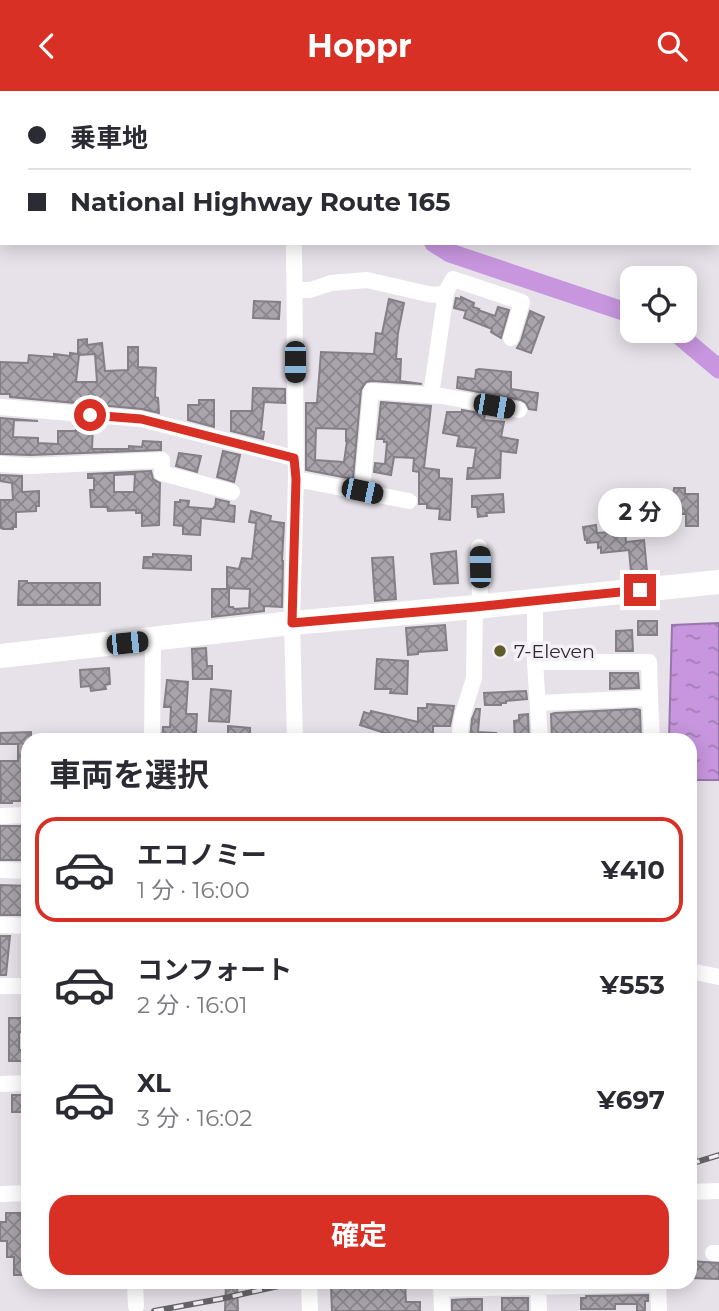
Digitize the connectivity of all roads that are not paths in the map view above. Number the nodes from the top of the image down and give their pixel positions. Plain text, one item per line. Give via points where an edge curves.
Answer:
1 (294, 245) edge
2 (295, 290) junction
3 (446, 292) junction
4 (511, 338) dead end
5 (431, 395) junction
6 (0, 407) edge
7 (519, 410) dead end
8 (294, 458) junction
9 (0, 464) edge
10 (296, 479) junction
11 (362, 491) junction
12 (232, 492) dead end
13 (410, 501) dead end
14 (479, 547) dead end
15 (719, 582) edge
16 (535, 600) junction
17 (477, 607) junction
18 (292, 623) junction
19 (153, 640) junction
20 (0, 656) edge
21 (535, 662) junction
22 (650, 698) junction
23 (538, 703) junction
24 (152, 733) edge
25 (295, 733) edge
26 (460, 733) edge
27 (540, 733) edge
28 (652, 733) edge
29 (21, 815) edge
30 (0, 816) edge
31 (0, 870) edge
32 (21, 871) edge
33 (0, 925) edge
34 (21, 926) edge
35 (697, 972) edge
36 (719, 977) edge
37 (0, 986) edge
38 (21, 986) edge
39 (21, 1083) edge
40 (0, 1084) edge
41 (719, 1191) edge
42 (697, 1192) edge
43 (21, 1193) edge
44 (0, 1194) edge
45 (135, 1289) edge
46 (309, 1289) edge
47 (441, 1289) edge
48 (538, 1289) edge
49 (658, 1289) edge
50 (136, 1306) dead end
51 (310, 1311) edge
52 (442, 1311) edge
53 (539, 1311) edge
54 (659, 1311) edge

1 - 2 street
2 - 3 street via 367,280 428,295
2 - 8 street
3 - 4 street via 453,279 522,302
3 - 5 street
5 - 7 street
5 - 11 street via 371,391
6 - 8 street via 141,419
8 - 10 street
9 - 12 street via 162,460 162,473
10 - 11 street
10 - 18 street
11 - 13 street
14 - 17 street
15 - 16 highway
16 - 17 highway
16 - 21 street
17 - 18 highway
17 - 26 street via 474,678
18 - 19 highway
18 - 25 street
19 - 20 highway
19 - 24 street
21 - 22 street via 649,661
21 - 23 street
22 - 23 street
22 - 28 street
23 - 27 street
29 - 30 street
31 - 32 street
33 - 34 street
35 - 36 street
37 - 38 street
39 - 40 street
41 - 42 street
43 - 44 street
45 - 50 street
46 - 51 street
47 - 52 street
48 - 53 street
49 - 54 street

